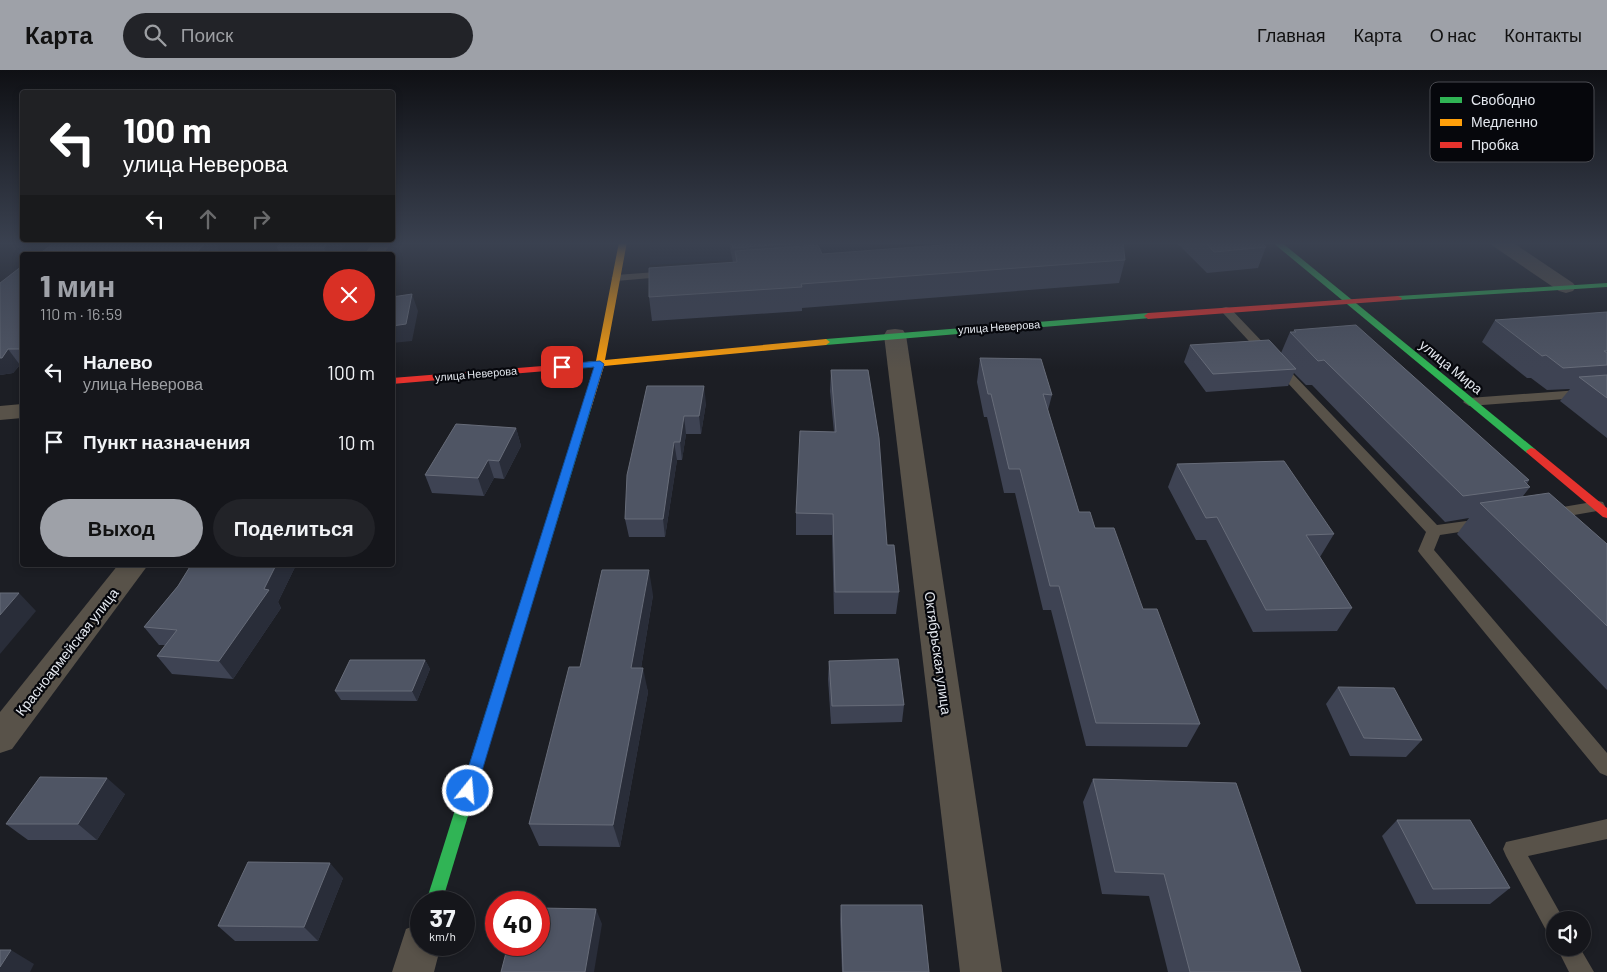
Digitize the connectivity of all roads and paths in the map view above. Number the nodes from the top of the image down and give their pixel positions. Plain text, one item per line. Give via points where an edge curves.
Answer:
1 (615, 284) edge
2 (1326, 284) edge
3 (1562, 284) edge
4 (1566, 287) junction
5 (1604, 287) edge
6 (1346, 301) junction
7 (1226, 310) junction
8 (895, 335) junction
9 (600, 364) junction
10 (395, 381) edge
11 (1607, 392) edge
12 (1469, 402) junction
13 (20, 411) edge
14 (0, 413) edge
15 (1602, 510) edge
16 (1532, 516) edge
17 (1493, 522) edge
18 (1434, 531) junction
19 (132, 567) edge
20 (0, 738) edge
21 (1607, 767) edge
22 (1607, 829) edge
23 (437, 891) edge
24 (1548, 911) edge
25 (417, 956) edge
26 (1573, 956) edge
27 (412, 972) edge
28 (982, 972) edge
29 (1582, 972) edge

1 - 9 street
2 - 6 street, улица Мира
3 - 4 street
4 - 5 street, улица Неверова
4 - 6 street, улица Неверова
6 - 7 street, улица Неверова
6 - 12 street, улица Мира
7 - 8 street, улица Неверова
7 - 18 lane
8 - 9 street, улица Неверова
8 - 28 street, Октябрьская улица
9 - 10 street, улица Неверова
9 - 23 street
11 - 12 lane
12 - 15 street, улица Мира
13 - 14 street
15 - 16 lane
17 - 18 lane
18 - 21 lane via 1426,552
19 - 20 street, Красноармейская улица
22 - 24 lane via 1513,849
25 - 27 street
26 - 29 lane

